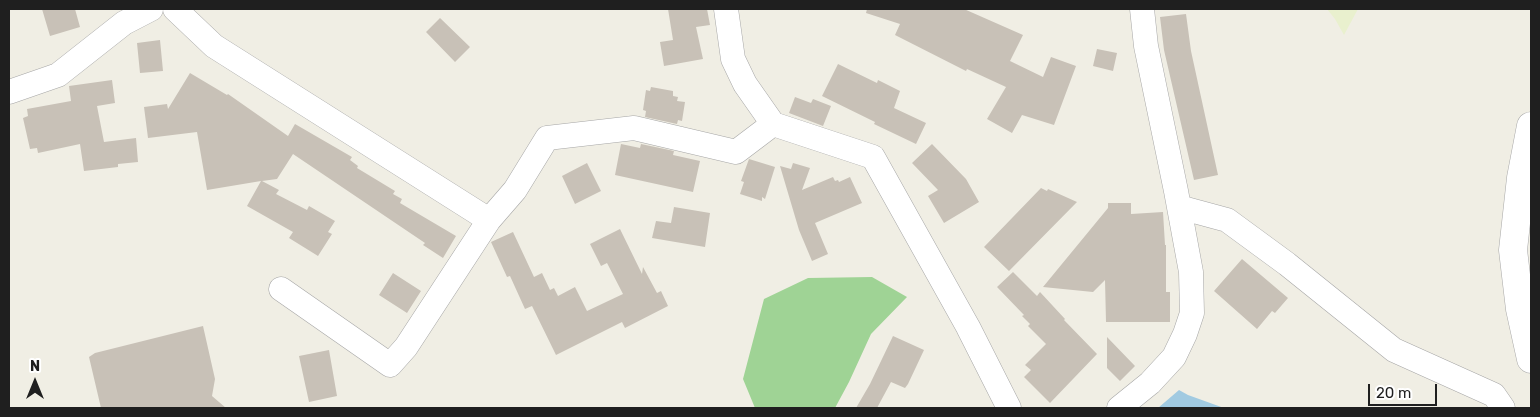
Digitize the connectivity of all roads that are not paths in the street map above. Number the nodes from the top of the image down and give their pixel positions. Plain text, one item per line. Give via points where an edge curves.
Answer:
1 (151, 9) edge
2 (175, 9) edge
3 (726, 9) edge
4 (1142, 9) edge
5 (9, 92) edge
6 (773, 124) junction
7 (1531, 126) edge
8 (1180, 207) junction
9 (489, 220) junction
10 (281, 289) dead end
11 (1531, 359) edge
12 (1010, 408) edge
13 (1119, 408) edge
14 (1503, 408) edge

1 - 5 street via 124,23 58,75
2 - 9 street via 214,46
3 - 6 street via 733,59 745,84
4 - 8 street via 1146,46
6 - 9 street via 736,152 634,128 547,138 515,190
6 - 12 street via 873,157
7 - 11 street via 1513,250 1520,309
8 - 13 street via 1191,272 1192,313 1174,357 1150,383
8 - 14 street via 1227,220 1394,350 1494,395
9 - 10 street via 406,347 390,365

